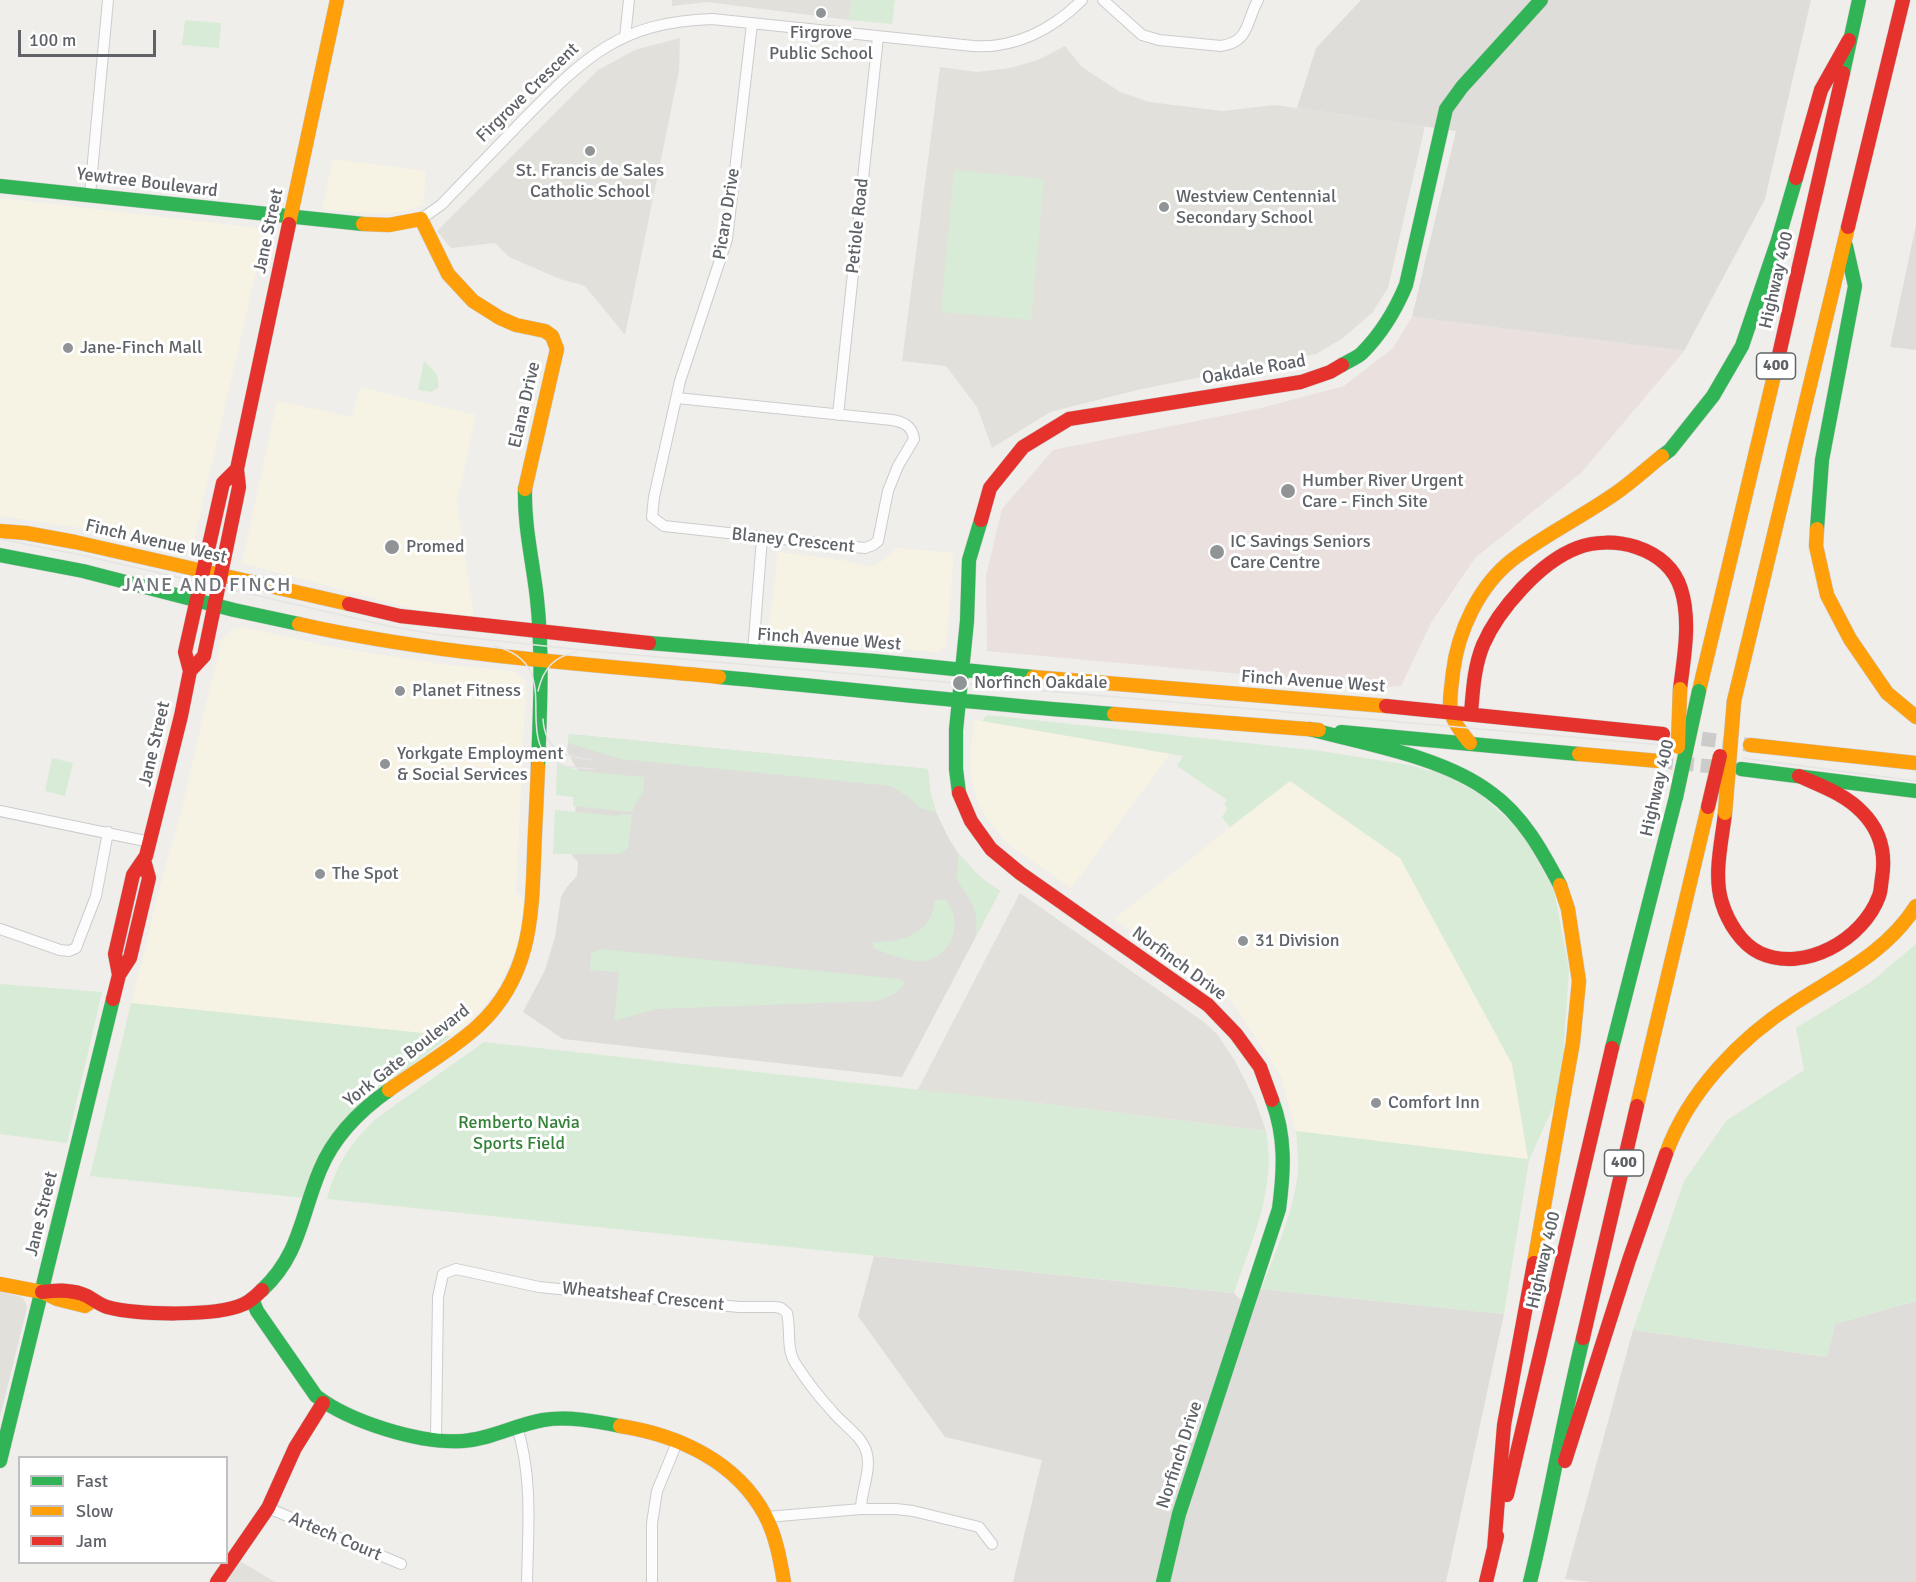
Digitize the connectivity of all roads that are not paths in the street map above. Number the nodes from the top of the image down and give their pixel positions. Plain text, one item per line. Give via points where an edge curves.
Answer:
1 (108, 0) edge
2 (336, 0) edge
3 (629, 0) edge
4 (1082, 0) edge
5 (1103, 0) edge
6 (1258, 0) edge
7 (1541, 0) edge
8 (1859, 0) edge
9 (1903, 0) edge
10 (752, 24) junction
11 (625, 37) junction
12 (878, 37) junction
13 (1849, 40) junction
14 (0, 186) edge
15 (90, 194) junction
16 (290, 216) junction
17 (422, 219) junction
18 (1845, 242) junction
19 (677, 398) junction
20 (838, 415) junction
21 (237, 469) junction
22 (0, 531) edge
23 (762, 538) junction
24 (0, 555) edge
25 (203, 572) junction
26 (220, 575) junction
27 (197, 600) junction
28 (215, 604) junction
29 (541, 632) junction
30 (753, 652) junction
31 (543, 660) junction
32 (962, 670) junction
33 (190, 671) junction
34 (959, 700) junction
35 (1734, 701) junction
36 (1449, 711) junction
37 (1471, 713) junction
38 (1916, 717) edge
39 (1309, 729) junction
40 (1663, 734) dead end
41 (1470, 743) junction
42 (1750, 745) tunnel mouth
43 (1659, 761) tunnel mouth
44 (1916, 763) edge
45 (1740, 769) tunnel mouth
46 (1799, 776) junction
47 (1916, 791) edge
48 (1676, 797) junction
49 (0, 811) edge
50 (108, 832) junction
51 (150, 842) junction
52 (144, 860) junction
53 (1916, 906) edge
54 (123, 920) junction
55 (138, 923) junction
56 (0, 929) edge
57 (119, 975) junction
58 (0, 1284) edge
59 (42, 1292) junction
60 (252, 1299) junction
61 (323, 1403) junction
62 (517, 1427) junction
63 (436, 1439) junction
64 (678, 1440) junction
65 (0, 1461) edge
66 (268, 1508) junction
67 (861, 1509) junction
68 (767, 1517) junction
69 (1545, 1520) junction
70 (992, 1544) dead end
71 (1494, 1548) junction
72 (401, 1564) dead end
73 (217, 1582) edge
74 (527, 1582) edge
75 (652, 1582) edge
76 (784, 1582) edge
77 (1163, 1582) edge
78 (1486, 1582) edge
79 (1530, 1582) edge

1 - 15 street
2 - 16 main road, Jane Street
3 - 11 street
4 - 12 street, Firgrove Crescent via 1050,27 1007,44 980,46
5 - 6 street via 1142,35 1221,46 1231,45 1244,34
7 - 32 main road, Oakdale Road via 1446,109 1406,285 1386,323 1361,354 1330,372 1301,382 1069,419 1023,447 990,488 969,560
8 - 13 main road, Highway 400 / 400
9 - 18 main road, 400
10 - 11 street, Firgrove Crescent via 712,19 682,21
10 - 12 street, Firgrove Crescent
10 - 19 street, Picaro Drive via 727,239
11 - 17 street, Firgrove Crescent via 578,66 441,205
12 - 20 street, Petiole Road
13 - 36 main road via 1821,90 1778,240 1742,346 1713,396 1670,450 1616,493 1497,574 1468,616 1460,635 1453,661
13 - 48 main road, Highway 400 / 400, bridge
14 - 15 main road, Yewtree Boulevard
15 - 16 main road, Yewtree Boulevard
16 - 17 main road, Firgrove Crescent via 375,226
16 - 21 main road, Jane Street
17 - 29 main road, Elana Drive via 448,274 473,301 516,325 545,332 556,343 525,487 524,514
18 - 35 main road, 400
18 - 38 main road via 1855,285 1822,460 1816,546 1827,595 1850,639 1887,693
19 - 20 street, Blaney Crescent
19 - 23 street, Blaney Crescent via 652,517 664,526
20 - 23 street, Blaney Crescent via 901,422 913,432 914,439 888,491 878,541 865,548
21 - 25 main road, Jane Street via 223,483
21 - 26 main road, Jane Street via 239,487
22 - 25 main road, Finch Avenue West via 75,542
23 - 30 street
24 - 27 main road
25 - 26 main road, Finch Avenue West
25 - 27 main road, Jane Street
26 - 28 main road, Jane Street
26 - 29 main road, Finch Avenue West via 400,616
27 - 28 main road
27 - 33 main road, Jane Street via 185,652
28 - 31 main road via 382,641
28 - 33 main road, Jane Street via 204,656
29 - 30 main road, Finch Avenue West
29 - 31 main road, York Gate Boulevard
30 - 32 main road, Finch Avenue West
31 - 34 main road
31 - 60 main road, York Gate Boulevard via 532,913 521,964 505,994 478,1026 369,1104 340,1135 322,1164 288,1263
32 - 34 main road, Oakdale Road
32 - 36 main road, Finch Avenue West
33 - 51 main road, Jane Street
34 - 39 main road
34 - 77 main road, Norfinch Drive via 955,750 958,792 971,821 991,849 1208,1005 1260,1067 1278,1116 1284,1167 1279,1209 1179,1514
35 - 46 main road, bridge via 1719,886 1722,903 1732,928 1753,949 1796,960 1825,952 1850,936 1874,910 1884,874 1880,840 1859,808
35 - 69 main road, 400, bridge via 1566,1408
36 - 37 main road, Finch Avenue West
36 - 41 main road
37 - 40 main road, Finch Avenue West
37 - 48 main road, bridge via 1476,666 1486,638 1520,590 1576,548 1609,542 1637,546 1664,561 1682,590 1686,634
39 - 41 main road
39 - 71 main road via 1436,763 1492,793 1523,824 1543,853 1568,909 1579,981 1573,1042 1504,1425
41 - 43 main road
42 - 44 main road
45 - 46 main road
46 - 47 main road
48 - 71 main road, Highway 400 / 400 via 1600,1095
49 - 50 street
50 - 51 street
50 - 56 street via 96,896 76,948 60,950
51 - 52 main road, Jane Street
52 - 54 main road, Jane Street via 133,874
52 - 55 main road, Jane Street via 149,878
53 - 69 main road via 1882,946 1740,1045 1676,1128 1637,1232
54 - 55 main road
54 - 57 main road, Jane Street via 115,954
55 - 57 main road, Jane Street via 130,958
57 - 59 main road, Jane Street
58 - 59 main road, York Gate Boulevard
59 - 60 main road, York Gate Boulevard via 60,1289 87,1296 91,1302 130,1311 221,1310
59 - 65 main road, Jane Street
60 - 61 main road
61 - 63 main road via 364,1421
61 - 66 main road via 295,1448
62 - 63 main road via 462,1441
62 - 64 main road via 533,1421 573,1419 630,1426
62 - 74 street via 527,1467
63 - 67 street, Wheatsheaf Crescent via 438,1297 442,1274 449,1270 539,1287 781,1308 787,1313 794,1362 833,1413 864,1445 868,1466
64 - 68 main road via 727,1468
64 - 75 street via 657,1491 652,1523
66 - 72 street, Artech Court
66 - 73 main road
67 - 68 street
67 - 70 street via 913,1511 979,1527
68 - 76 main road
69 - 79 main road, 400
71 - 78 main road, Highway 400 / 400

